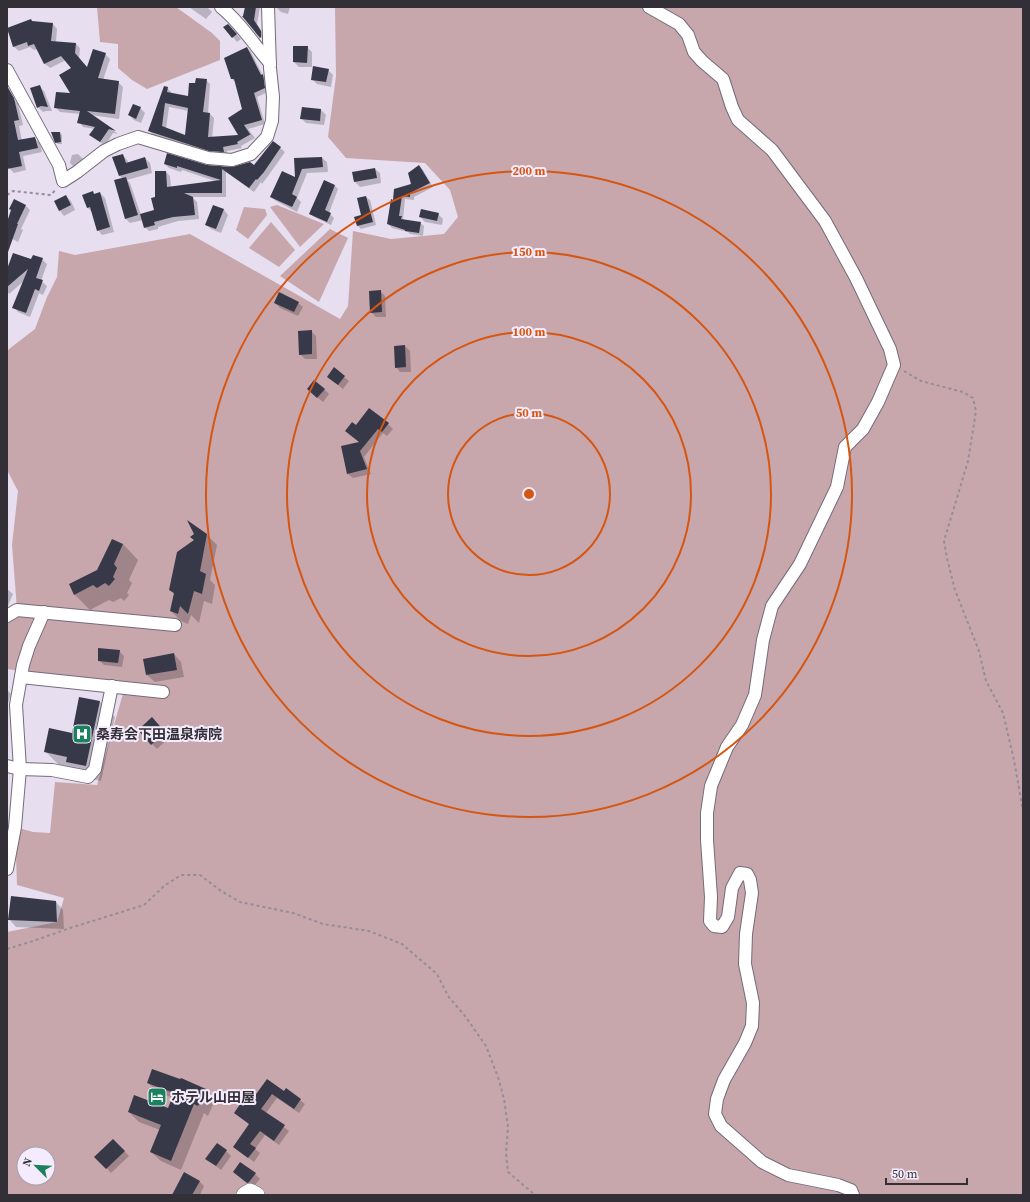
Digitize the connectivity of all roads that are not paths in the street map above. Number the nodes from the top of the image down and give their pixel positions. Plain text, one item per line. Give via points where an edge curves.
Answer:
1 (221, 7) edge
2 (268, 7) edge
3 (649, 7) edge
4 (270, 63) junction
5 (7, 70) edge
6 (44, 612) junction
7 (7, 616) edge
8 (176, 625) dead end
9 (21, 676) junction
10 (112, 686) junction
11 (163, 692) dead end
12 (7, 766) edge
13 (20, 770) junction
14 (10, 841) edge
15 (7, 869) edge
16 (245, 1195) edge
17 (256, 1195) edge
18 (852, 1195) edge

1 - 4 street via 243,28
2 - 4 street
3 - 18 street via 679,24 688,35 694,52 723,79 738,120 772,150 825,221 856,278 890,349 894,365 863,429 845,447 837,487 800,564 772,606 762,640 755,695 742,725 727,747 711,786 708,813 710,921 714,926 722,927 728,917 732,888 740,873 747,874 752,893 746,934 746,964 753,1003 752,1026 724,1080 715,1114 721,1126 762,1162 788,1175 838,1185 851,1190
4 - 5 street via 272,121 267,138 251,154 232,160 208,158 138,137 104,151 63,181 59,165
6 - 7 street via 17,610
6 - 8 street
6 - 9 street via 29,646
9 - 10 street
9 - 13 street via 16,705
10 - 11 street
10 - 13 street via 95,769 88,777 52,770
12 - 13 street
13 - 14 street via 15,827
14 - 15 street
16 - 17 main road via 250,1192

